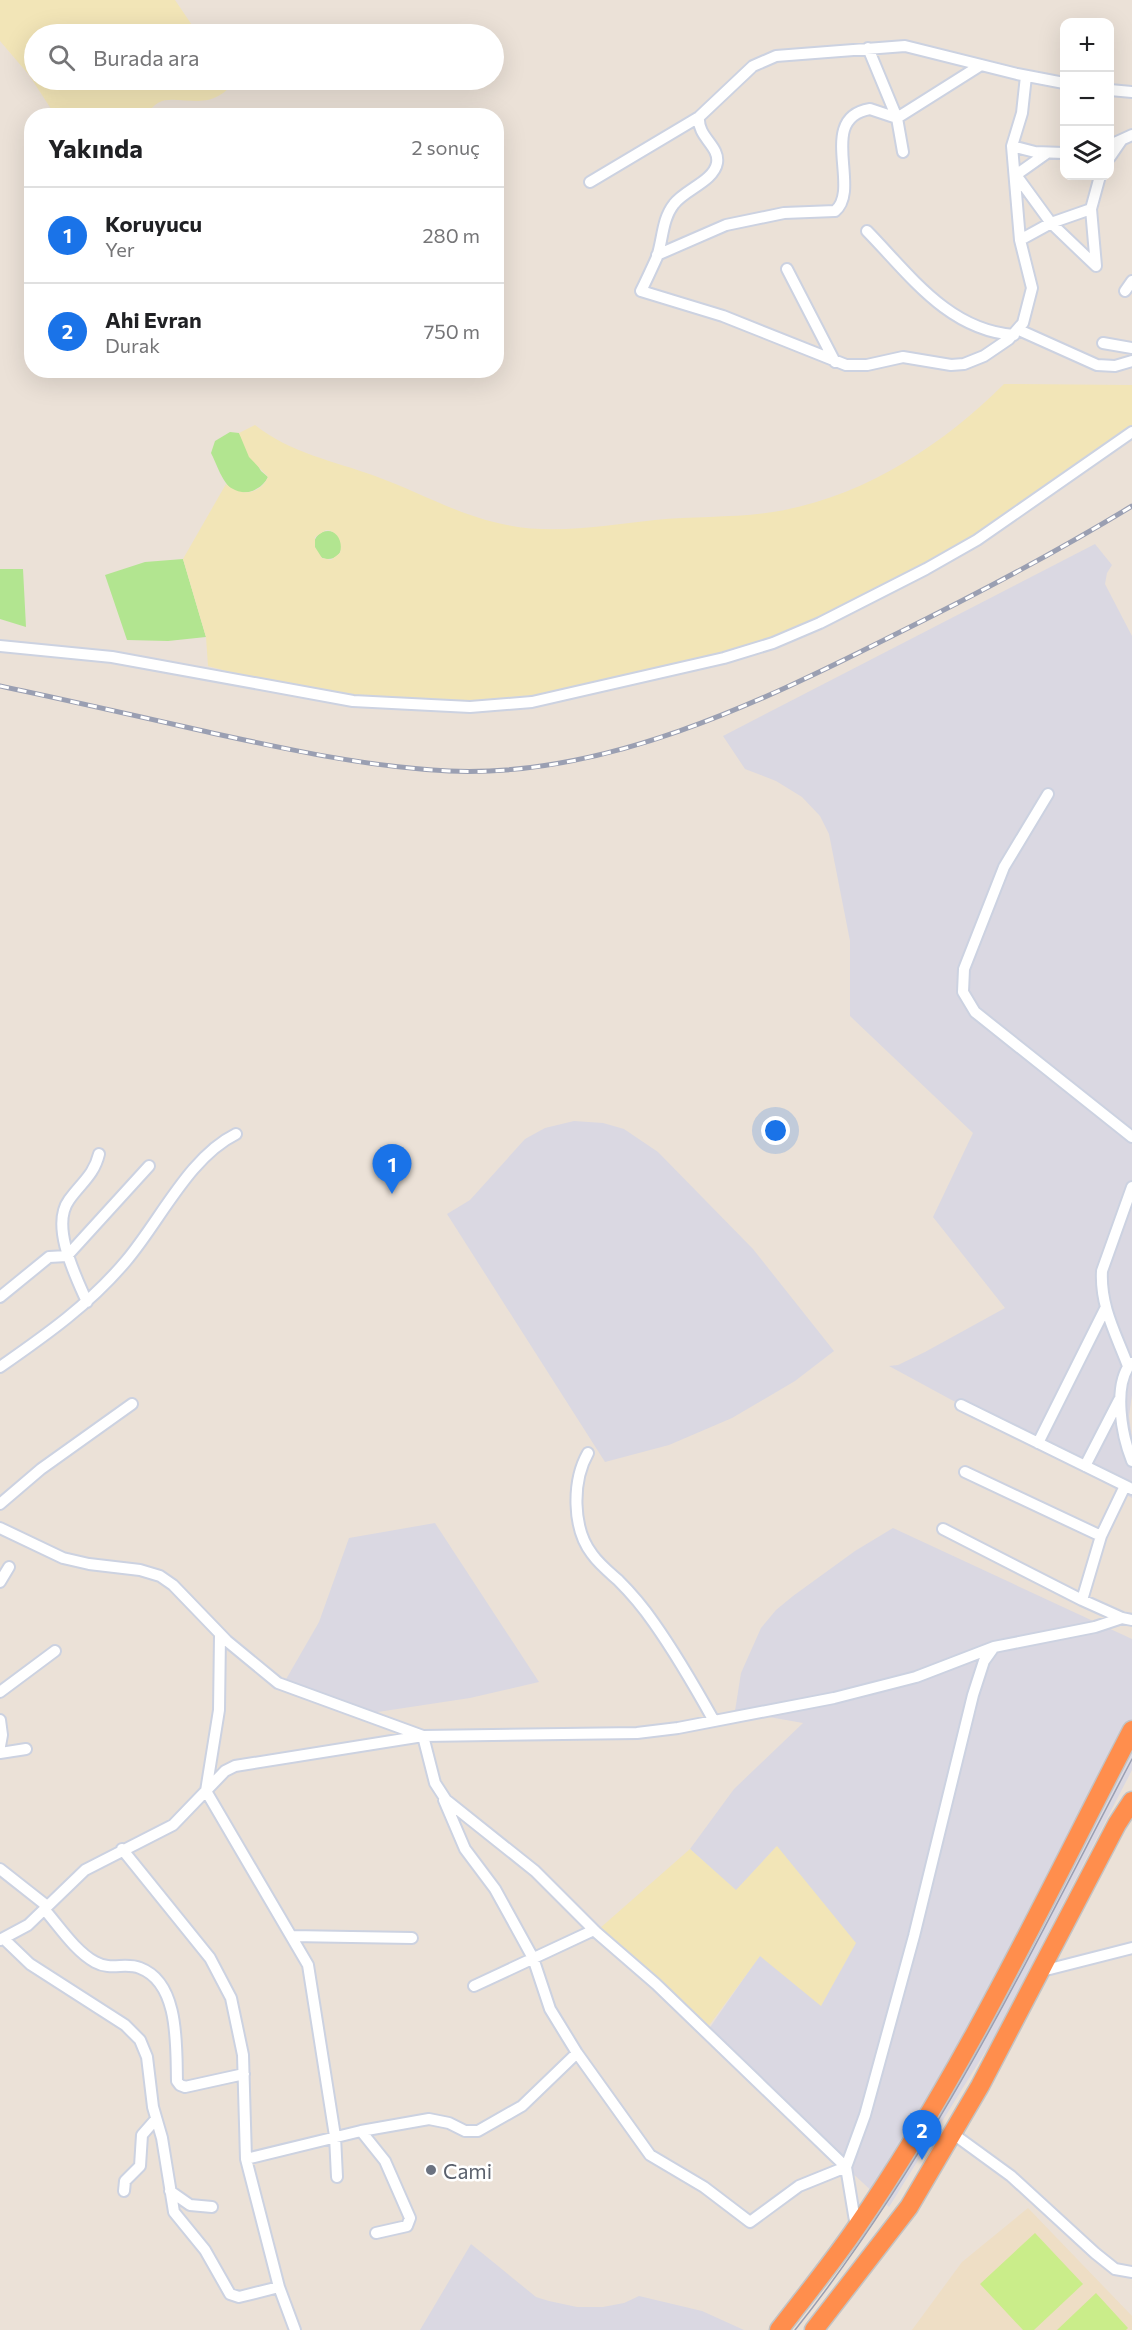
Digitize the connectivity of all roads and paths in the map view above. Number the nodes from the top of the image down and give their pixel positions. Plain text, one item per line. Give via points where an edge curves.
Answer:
1 (868, 48) junction
2 (981, 65) junction
3 (1026, 76) junction
4 (1060, 82) edge
5 (1114, 90) edge
6 (1132, 92) edge
7 (699, 117) junction
8 (897, 118) junction
9 (1132, 135) edge
10 (1121, 141) junction
11 (1114, 144) edge
12 (1011, 146) junction
13 (1114, 151) edge
14 (903, 152) dead end
15 (1047, 153) junction
16 (1060, 153) edge
17 (1016, 176) junction
18 (1099, 180) edge
19 (590, 182) dead end
20 (1091, 209) junction
21 (1051, 223) junction
22 (867, 231) dead end
23 (1020, 240) junction
24 (657, 255) junction
25 (787, 269) dead end
26 (1132, 281) edge
27 (1125, 291) dead end
28 (1016, 332) junction
29 (1103, 343) dead end
30 (1132, 348) edge
31 (1132, 361) edge
32 (835, 362) junction
33 (1132, 432) edge
34 (0, 646) edge
35 (1048, 794) dead end
36 (236, 1134) dead end
37 (1132, 1137) edge
38 (99, 1154) dead end
39 (149, 1166) dead end
40 (1132, 1187) edge
41 (67, 1256) junction
42 (0, 1298) edge
43 (87, 1302) junction
44 (1105, 1309) junction
45 (1130, 1364) edge
46 (0, 1367) edge
47 (1122, 1394) junction
48 (132, 1404) dead end
49 (961, 1405) dead end
50 (1038, 1443) junction
51 (588, 1453) dead end
52 (1132, 1461) edge
53 (1085, 1466) junction
54 (965, 1472) dead end
55 (1129, 1488) edge
56 (0, 1504) edge
57 (0, 1528) edge
58 (943, 1529) dead end
59 (1101, 1536) junction
60 (9, 1567) dead end
61 (0, 1582) edge
62 (1082, 1600) junction
63 (1127, 1619) edge
64 (220, 1635) junction
65 (994, 1647) junction
66 (55, 1651) dead end
67 (0, 1692) edge
68 (0, 1720) edge
69 (714, 1721) junction
70 (1132, 1730) edge
71 (423, 1736) junction
72 (0, 1746) edge
73 (26, 1749) dead end
74 (0, 1753) edge
75 (207, 1791) junction
76 (442, 1795) junction
77 (1132, 1801) edge
78 (122, 1849) junction
79 (0, 1869) edge
80 (46, 1907) junction
81 (594, 1930) junction
82 (291, 1936) junction
83 (412, 1938) dead end
84 (2, 1940) edge
85 (1132, 1948) edge
86 (533, 1958) junction
87 (1042, 1971) junction
88 (474, 1986) dead end
89 (577, 2053) junction
90 (244, 2074) junction
91 (156, 2119) junction
92 (361, 2131) junction
93 (952, 2133) junction
94 (335, 2136) junction
95 (246, 2159) junction
96 (846, 2167) junction
97 (337, 2177) dead end
98 (124, 2191) dead end
99 (170, 2191) junction
100 (212, 2207) dead end
101 (856, 2228) junction
102 (376, 2233) dead end
103 (1132, 2272) edge
104 (279, 2287) junction
105 (295, 2330) edge
106 (779, 2330) edge
107 (814, 2330) edge

1 - 2 street via 905,46
1 - 7 street via 768,58 747,72
1 - 8 street
2 - 3 street
2 - 8 street
3 - 4 street
3 - 12 street via 1022,113
5 - 6 street
7 - 19 street
7 - 24 street via 701,133 716,153 717,164 714,171 670,208
8 - 14 street
8 - 24 street via 870,109 854,116 846,125 842,137 843,199 835,211 784,213 726,225
9 - 10 street
10 - 11 street
10 - 13 street
12 - 15 street
12 - 17 street
15 - 16 street
15 - 17 street
17 - 21 street
17 - 23 street
18 - 20 street
20 - 21 street
20 - 21 street via 1095,266
21 - 23 street
22 - 28 street via 950,314 981,329
23 - 28 street via 1032,288 1026,316
24 - 32 street via 641,291 733,320
25 - 32 street
26 - 27 street
28 - 31 street via 1097,365 1115,366
28 - 32 street via 984,356 964,364 903,357 860,366
29 - 30 street
33 - 34 street via 969,544 820,623 724,658 532,702 470,707 377,703 296,692 112,657
35 - 37 street via 1004,867 964,969 963,992 975,1012
36 - 43 street via 200,1162 136,1249
38 - 41 street via 91,1174 63,1211
39 - 41 street
40 - 44 street via 1102,1270
41 - 42 street via 49,1257
41 - 43 street
43 - 46 street via 58,1328
44 - 45 street
44 - 50 street
45 - 47 street
47 - 52 street via 1121,1421
47 - 53 street
48 - 56 street via 41,1469
49 - 50 street
50 - 53 street
51 - 69 street via 582,1463 577,1492 585,1542 593,1557 654,1622
53 - 55 street
54 - 59 street
55 - 59 street
57 - 64 street via 63,1558 160,1576
58 - 62 street
59 - 62 street
60 - 61 street
62 - 63 street
63 - 65 street
64 - 71 street via 278,1683
64 - 75 street via 219,1710
65 - 69 street via 875,1688
65 - 96 street via 975,1686 917,1925 866,2115
66 - 67 street
68 - 72 street
69 - 71 street via 637,1733
70 - 101 highway via 995,1995
71 - 75 street via 235,1766
71 - 76 street
73 - 74 street
75 - 78 street via 173,1825
75 - 82 street
76 - 81 street via 535,1871
76 - 86 street via 465,1849 495,1889
77 - 87 highway
78 - 80 street via 85,1870
78 - 90 street via 222,1978 238,2024
79 - 80 street
80 - 84 street via 20,1931
80 - 90 street via 94,1962 142,1968 160,1985 174,2019 180,2085
81 - 86 street
81 - 96 street via 656,1984
82 - 83 street
82 - 94 street via 310,1973
84 - 91 street via 30,1964 136,2034 147,2057
85 - 87 street
86 - 88 street
86 - 89 street via 550,2009
87 - 93 highway
89 - 92 street via 522,2106 484,2129 465,2131 429,2119
89 - 96 street via 650,2155 704,2187 750,2222 799,2186
90 - 95 street
91 - 98 street via 142,2135 140,2166 124,2181
91 - 99 street
92 - 94 street
92 - 102 street via 386,2161 410,2217 407,2226
93 - 103 street via 1011,2176 1102,2259 1115,2269
93 - 107 highway via 909,2207
94 - 95 street
94 - 97 street
95 - 104 street
96 - 101 street
99 - 100 street via 190,2205
99 - 104 street via 177,2218 205,2250 230,2294 239,2297
101 - 106 highway
104 - 105 street

